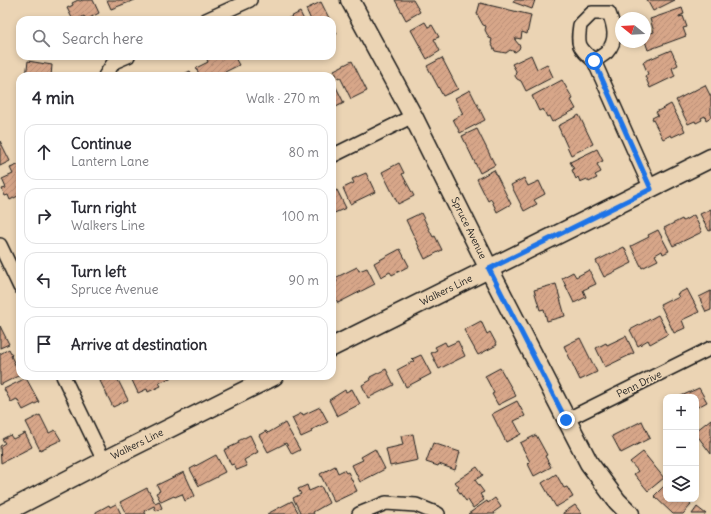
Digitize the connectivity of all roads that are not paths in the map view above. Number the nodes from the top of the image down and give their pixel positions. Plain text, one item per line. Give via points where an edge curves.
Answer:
1 (250, 0) edge
2 (350, 0) edge
3 (215, 16) edge
4 (119, 60) edge
5 (594, 61) dead end
6 (108, 72) edge
7 (413, 116) junction
8 (336, 154) edge
9 (711, 158) edge
10 (651, 189) junction
11 (0, 245) edge
12 (489, 269) junction
13 (16, 279) edge
14 (336, 345) edge
15 (711, 348) edge
16 (65, 380) edge
17 (266, 380) edge
18 (566, 420) junction
19 (104, 461) junction
20 (2, 514) edge
21 (360, 514) edge
22 (438, 514) edge
23 (630, 514) edge

1 - 3 street
2 - 7 main road, Spruce Avenue
4 - 6 street via 114,62
5 - 10 street
7 - 8 street
7 - 12 main road, Spruce Avenue
9 - 10 main road, Walkers Line
10 - 12 main road, Walkers Line
11 - 13 street
12 - 14 main road, Walkers Line
12 - 18 main road, Spruce Avenue
15 - 18 street, Penn Drive
16 - 19 street
17 - 19 main road, Walkers Line
18 - 23 main road, Spruce Avenue via 589,463
19 - 20 main road, Walkers Line
21 - 22 street via 386,503 416,505

